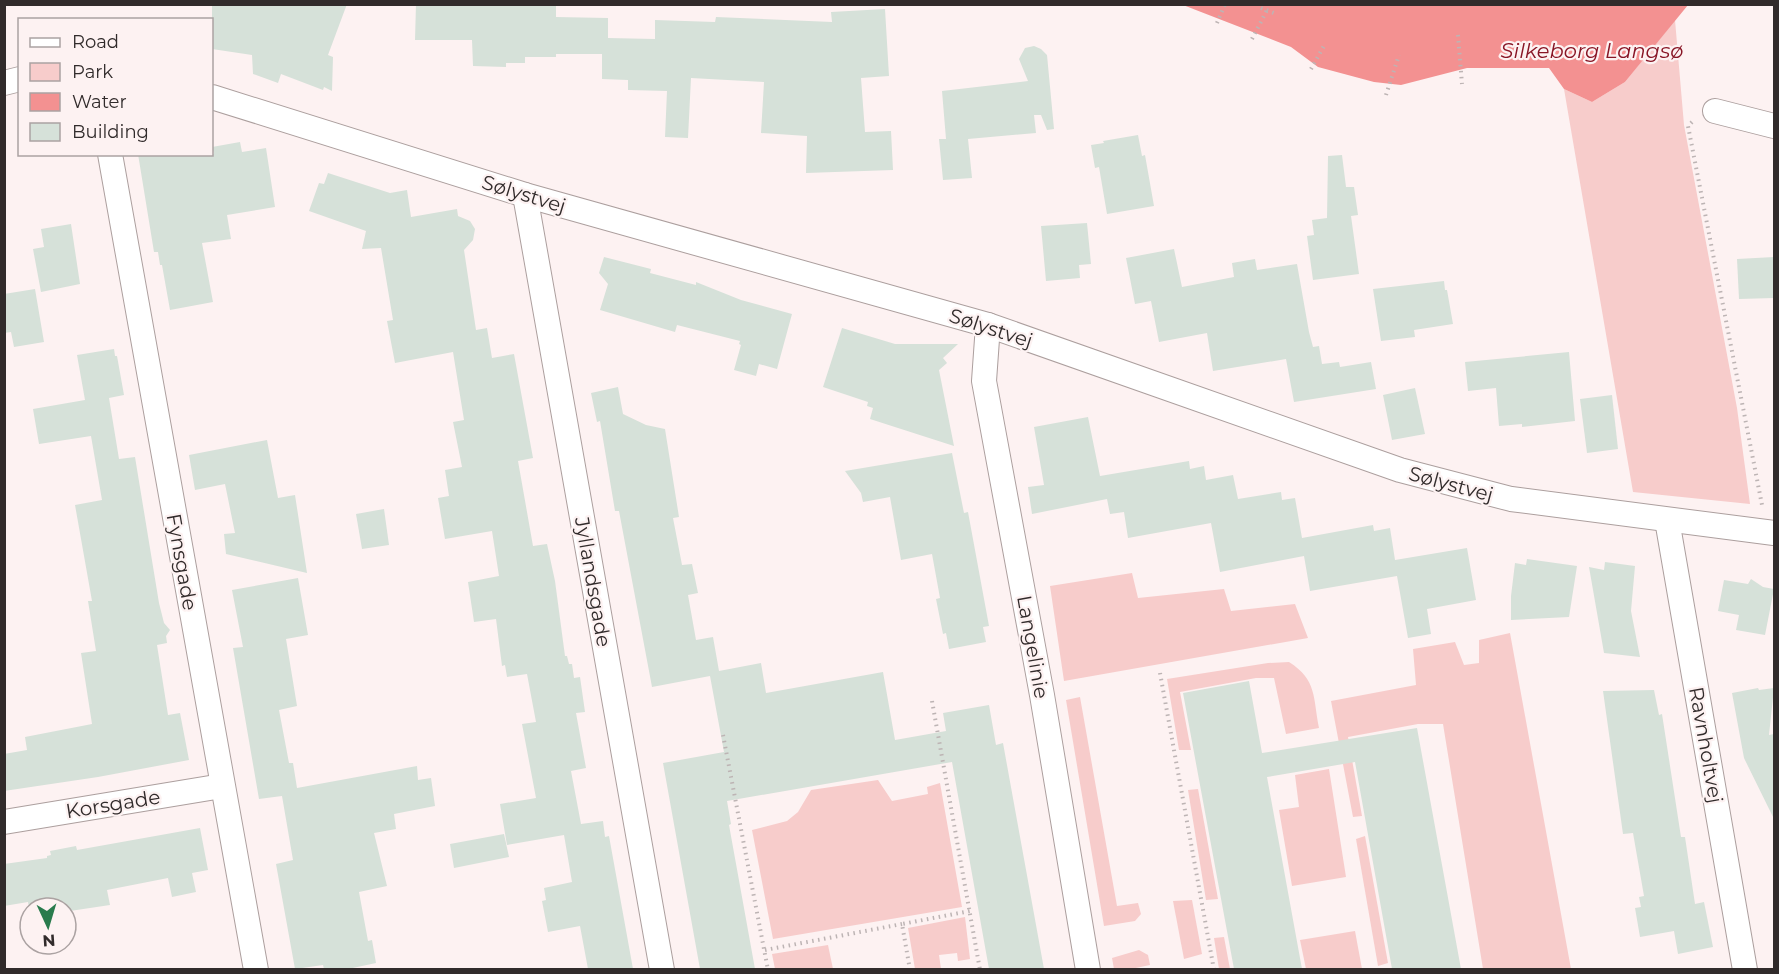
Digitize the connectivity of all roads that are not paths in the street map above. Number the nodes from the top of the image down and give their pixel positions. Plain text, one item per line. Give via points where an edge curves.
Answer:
1 (213, 97) edge
2 (1715, 111) road end
3 (1774, 126) edge
4 (110, 156) edge
5 (525, 195) junction
6 (988, 325) junction
7 (1667, 520) junction
8 (1771, 533) edge
9 (222, 786) junction
10 (4, 822) edge
11 (256, 969) edge
12 (662, 969) edge
13 (1088, 969) edge
14 (1745, 969) edge

1 - 5 street, Sølystvej
2 - 3 street
4 - 9 street, Fynsgade
5 - 6 street, Sølystvej
5 - 12 street, Jyllandsgade
6 - 7 street, Sølystvej via 1400,470 1511,499
6 - 13 street, Langelinie via 984,381
7 - 8 street, Sølystvej
7 - 14 street, Ravnholtvej
9 - 10 street, Korsgade
9 - 11 street, Fynsgade

